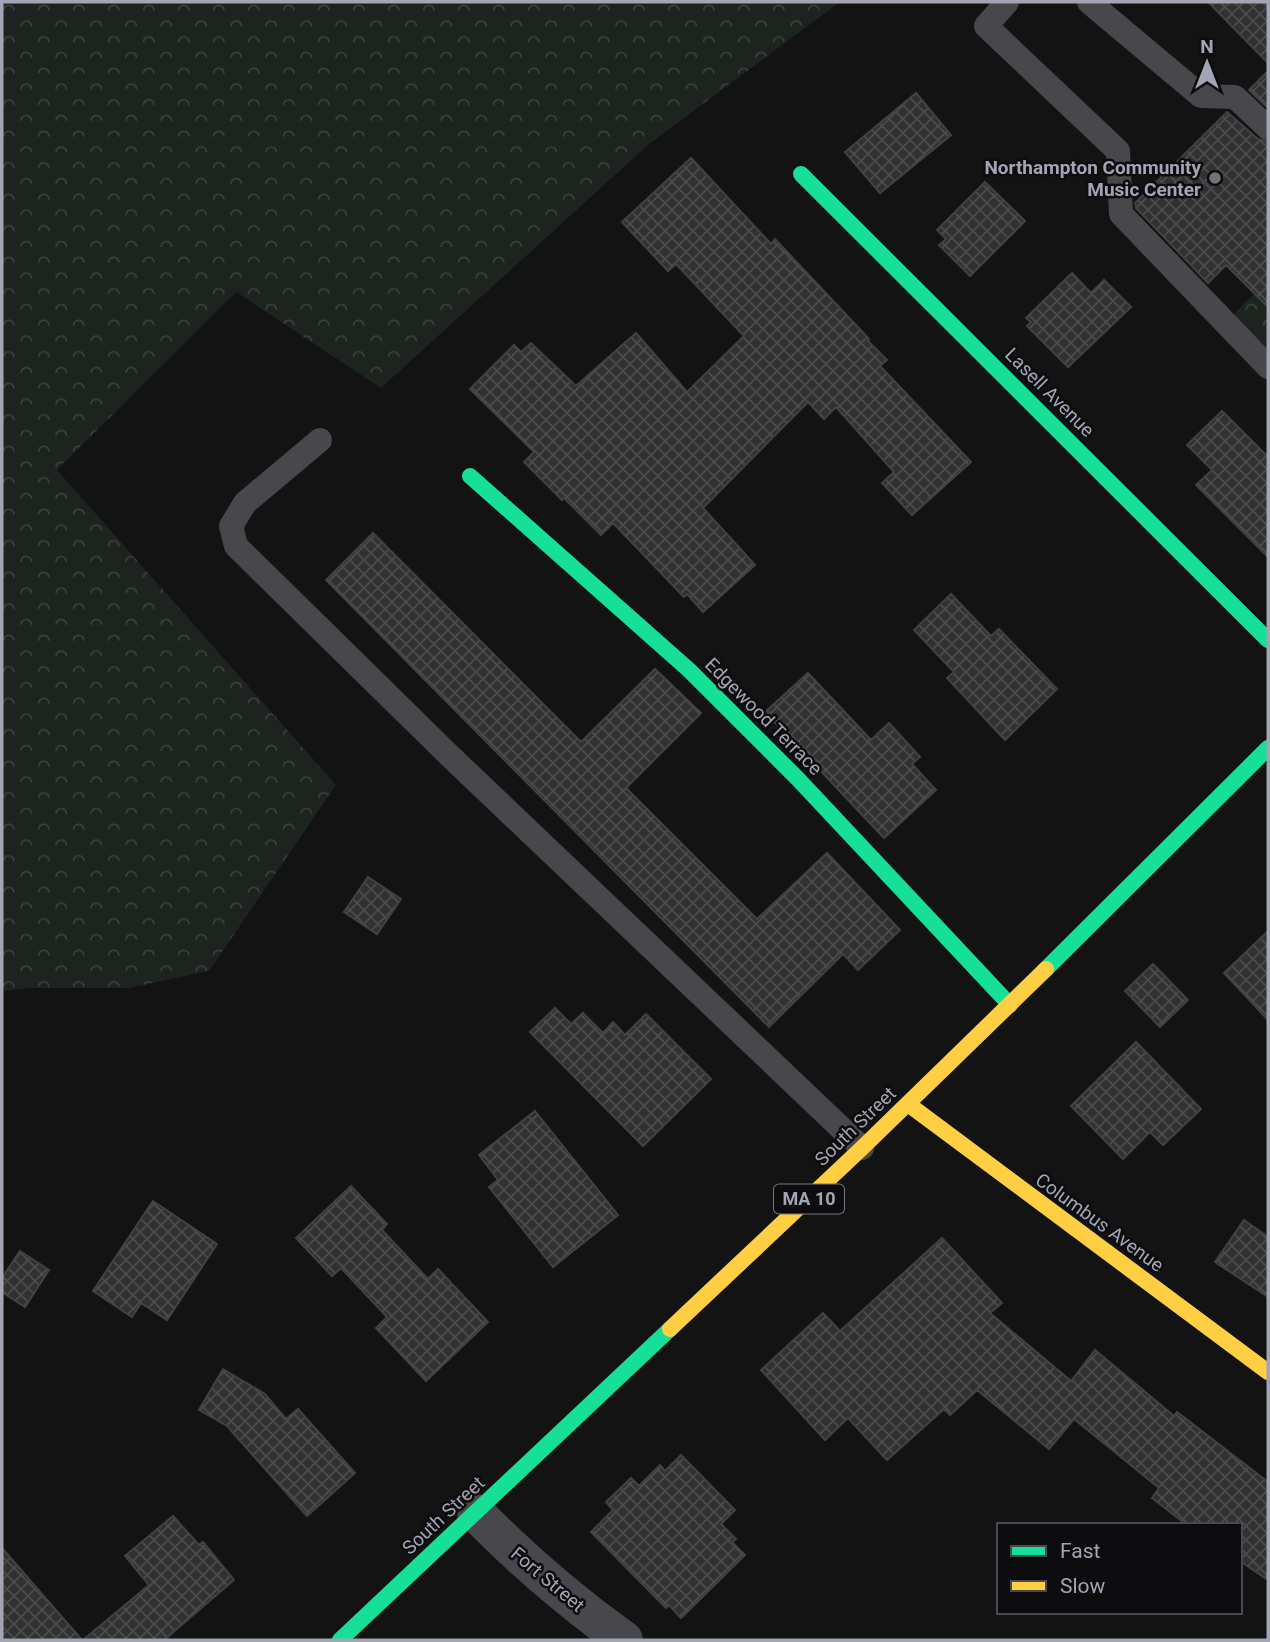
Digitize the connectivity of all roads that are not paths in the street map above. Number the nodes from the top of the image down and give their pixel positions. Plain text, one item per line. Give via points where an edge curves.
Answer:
1 (1007, 2) edge
2 (1089, 2) edge
3 (1268, 128) edge
4 (801, 174) dead end
5 (1268, 367) edge
6 (320, 440) dead end
7 (470, 475) dead end
8 (1268, 640) edge
9 (1268, 748) edge
10 (1010, 1005) junction
11 (908, 1104) junction
12 (862, 1148) junction
13 (1268, 1372) edge
14 (476, 1513) junction
15 (341, 1640) edge
16 (625, 1640) edge

1 - 5 lane via 986,26 1118,151 1121,214
2 - 3 lane via 1201,96 1235,97
4 - 8 street, Lasell Avenue
6 - 12 lane via 245,503 231,526 236,546
7 - 10 street, Edgewood Terrace via 690,670
9 - 10 street, South Street / MA 10
10 - 11 street, South Street / MA 10
11 - 12 street, South Street / MA 10
11 - 13 street, Columbus Avenue
12 - 14 street, South Street / MA 10
14 - 15 street, South Street / MA 10
14 - 16 street, Fort Street via 516,1555

